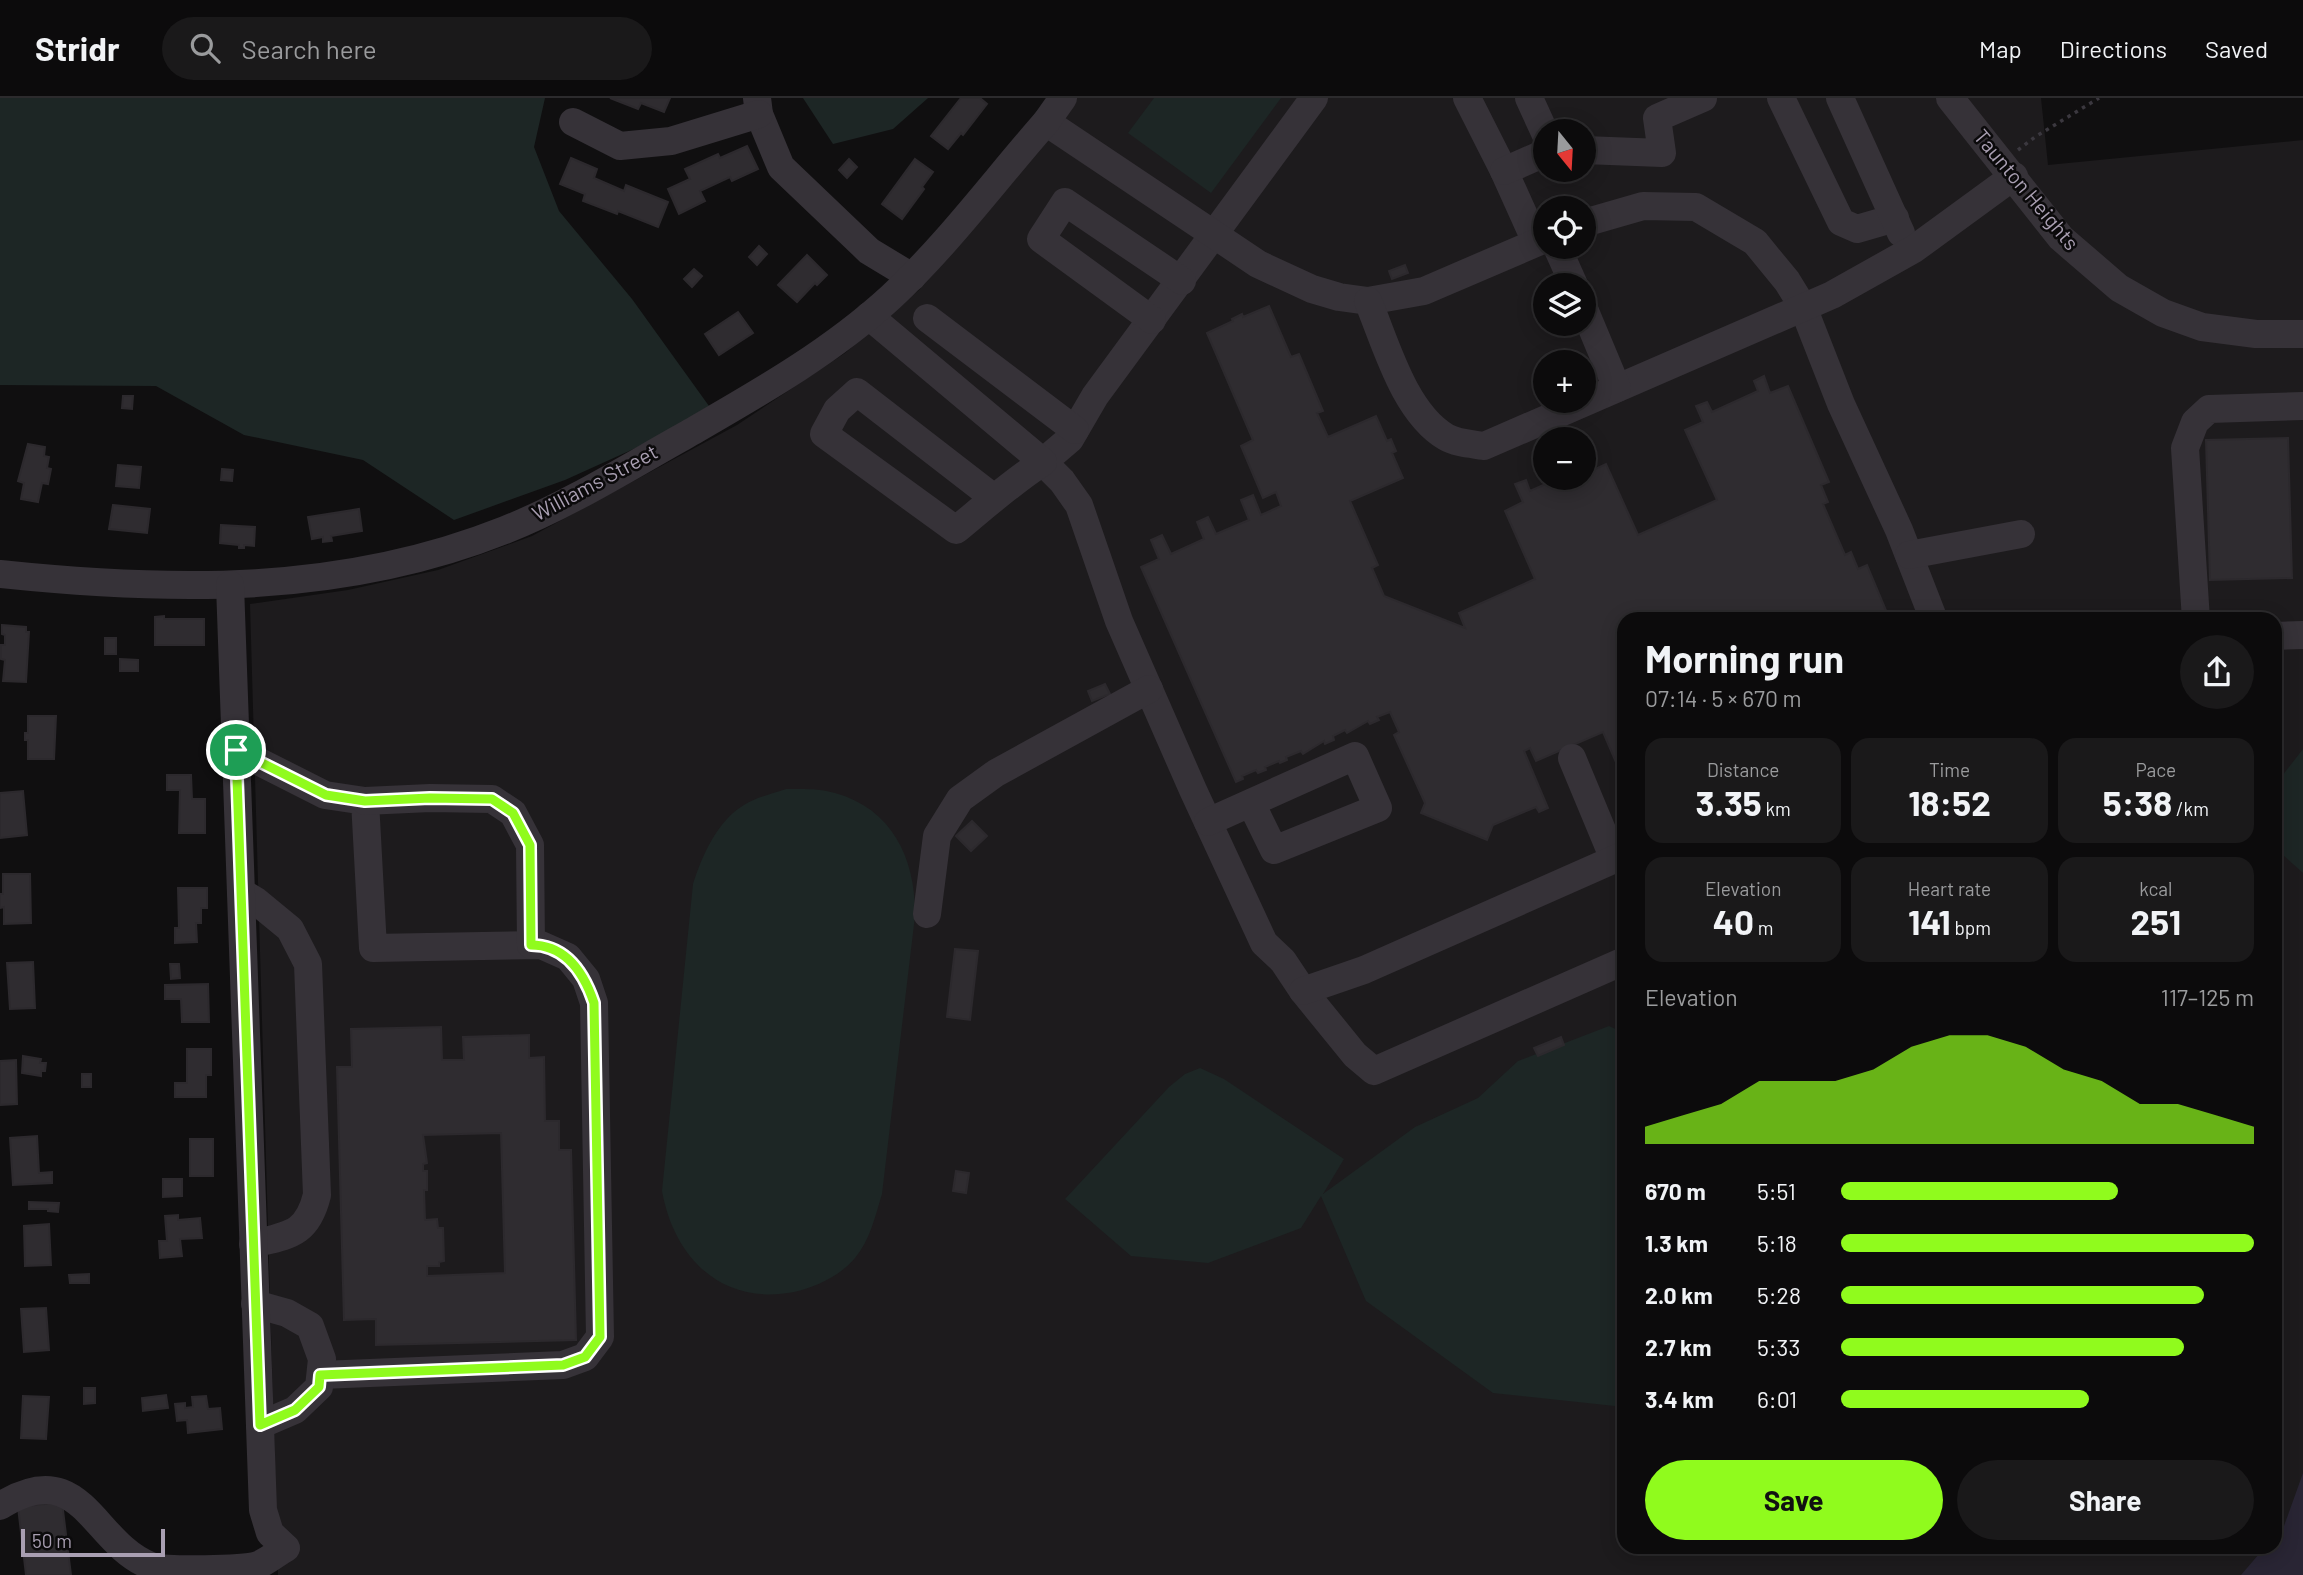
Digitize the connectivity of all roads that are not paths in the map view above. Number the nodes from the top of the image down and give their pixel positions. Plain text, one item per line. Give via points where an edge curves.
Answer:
1 (1063, 98) edge
2 (1314, 98) edge
3 (1467, 98) edge
4 (1529, 98) edge
5 (1703, 98) edge
6 (1781, 98) edge
7 (1840, 98) edge
8 (1951, 98) edge
9 (758, 106) edge
10 (1539, 119) edge
11 (573, 122) dead end
12 (1046, 122) junction
13 (1596, 150) edge
14 (1533, 158) edge
15 (2008, 169) junction
16 (1504, 171) junction
17 (1895, 218) junction
18 (1596, 220) edge
19 (1533, 221) edge
20 (1215, 234) junction
21 (1533, 248) edge
22 (1910, 251) junction
23 (912, 277) junction
24 (1182, 281) junction
25 (1368, 301) junction
26 (1803, 307) junction
27 (869, 316) junction
28 (927, 318) dead end
29 (1152, 320) junction
30 (2303, 334) edge
31 (1595, 336) edge
32 (1617, 388) junction
33 (2303, 406) edge
34 (1075, 430) junction
35 (1043, 462) junction
36 (994, 498) junction
37 (2021, 534) dead end
38 (1909, 555) junction
39 (0, 574) edge
40 (230, 584) junction
41 (1931, 612) edge
42 (2195, 612) edge
43 (2303, 635) edge
44 (2282, 636) edge
45 (1149, 689) junction
46 (236, 750) junction
47 (1572, 758) dead end
48 (365, 801) junction
49 (1251, 803) dead end
50 (1208, 822) junction
51 (1617, 853) edge
52 (1617, 858) edge
53 (241, 892) junction
54 (927, 914) dead end
55 (531, 945) junction
56 (1617, 964) edge
57 (1303, 991) junction
58 (253, 1244) junction
59 (256, 1304) junction
60 (320, 1375) junction
61 (260, 1425) junction
62 (0, 1506) edge

1 - 12 street, Williams Street
2 - 20 street
3 - 16 street
4 - 10 street
5 - 13 street via 1657,118 1662,153
6 - 17 street via 1841,222 1857,229
7 - 17 street
8 - 15 street, Taunton Heights
9 - 11 street via 671,141 620,146
9 - 23 street via 781,167 869,251
12 - 20 street
12 - 23 street, Williams Street
14 - 16 street
15 - 22 street
15 - 30 street, Taunton Heights via 2061,238 2099,273 2141,301 2202,327
16 - 19 street
17 - 22 street
18 - 26 street via 1643,206 1696,207 1755,242
20 - 24 street
20 - 25 street via 1283,276 1339,297
21 - 25 street via 1424,291
22 - 26 street
23 - 27 street, Williams Street
24 - 29 street
24 - 29 street via 1065,202 1041,239
25 - 32 street via 1419,415 1448,438 1484,446
26 - 32 street
26 - 38 street
27 - 35 street
27 - 40 street, Williams Street via 751,397 507,529 368,571
28 - 34 street
29 - 34 street
31 - 32 street
33 - 42 street via 2209,409 2195,422 2185,447
34 - 35 street
35 - 36 street
35 - 45 street via 1079,505 1119,621
36 - 36 street via 956,530 824,434 837,410 857,392
37 - 38 street
38 - 41 street
39 - 40 street, Williams Street via 131,584
40 - 46 street
43 - 44 street
45 - 50 street
45 - 54 street via 996,772 960,799 937,836
46 - 48 street via 326,795
46 - 53 street
47 - 51 street
48 - 55 street via 492,799 513,813 530,845
48 - 55 street via 373,948
49 - 50 street
50 - 57 street via 1264,943
52 - 57 street via 1364,970
53 - 58 street
53 - 58 street via 290,929 307,964 317,1195 312,1214 292,1235
55 - 60 street via 568,957 586,979 594,1003 600,1337 585,1357 563,1365
56 - 57 street via 1374,1071 1355,1055
58 - 59 street
59 - 60 street via 310,1326 322,1359
59 - 61 street
60 - 61 street via 319,1387 295,1410
61 - 62 street via 262,1510 270,1533 286,1548 257,1566 152,1567 123,1548 69,1495 47,1490 22,1494

